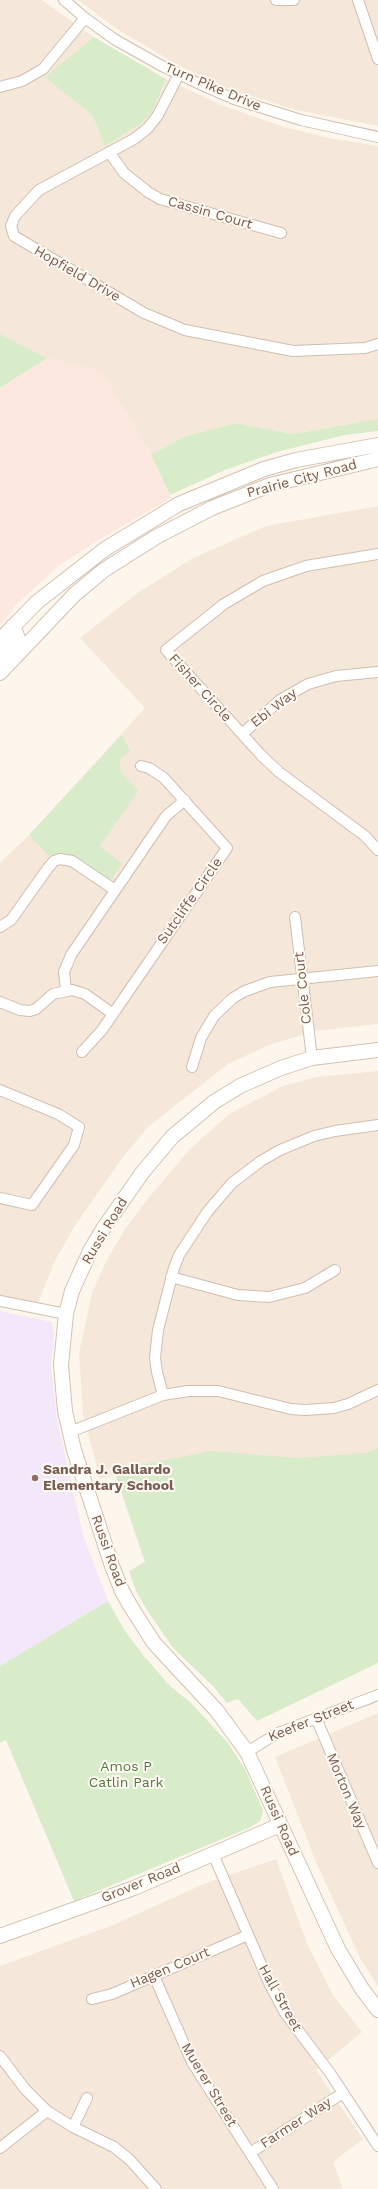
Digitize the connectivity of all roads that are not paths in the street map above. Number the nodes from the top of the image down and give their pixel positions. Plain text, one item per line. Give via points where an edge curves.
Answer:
1 (64, 0) edge
2 (276, 0) edge
3 (294, 0) edge
4 (358, 0) edge
5 (85, 18) junction
6 (378, 59) edge
7 (178, 74) junction
8 (0, 87) edge
9 (378, 136) edge
10 (109, 152) junction
11 (281, 233) dead end
12 (378, 344) edge
13 (378, 445) edge
14 (378, 459) edge
15 (378, 554) edge
16 (13, 626) junction
17 (0, 640) edge
18 (0, 658) edge
19 (378, 672) edge
20 (0, 673) edge
21 (242, 734) junction
22 (141, 766) dead end
23 (185, 800) junction
24 (378, 850) edge
25 (115, 890) junction
26 (295, 917) dead end
27 (0, 927) edge
28 (378, 971) edge
29 (302, 979) junction
30 (66, 990) junction
31 (0, 1002) edge
32 (113, 1014) junction
33 (378, 1050) edge
34 (82, 1052) dead end
35 (312, 1058) junction
36 (192, 1067) dead end
37 (0, 1090) edge
38 (378, 1125) edge
39 (0, 1198) edge
40 (335, 1270) dead end
41 (171, 1277) junction
42 (0, 1301) edge
43 (66, 1314) junction
44 (378, 1390) edge
45 (163, 1395) junction
46 (70, 1432) junction
47 (378, 1695) edge
48 (316, 1718) junction
49 (247, 1752) junction
50 (280, 1825) junction
51 (213, 1854) junction
52 (378, 1863) edge
53 (248, 1935) junction
54 (0, 1936) edge
55 (154, 1976) junction
56 (92, 1999) dead end
57 (378, 2010) edge
58 (0, 2056) edge
59 (343, 2093) junction
60 (87, 2098) dead end
61 (47, 2111) junction
62 (73, 2127) junction
63 (373, 2131) edge
64 (378, 2146) edge
65 (0, 2148) edge
66 (250, 2152) junction
67 (156, 2189) edge
68 (273, 2189) edge

1 - 5 street, Turn Pike Drive
2 - 3 street
4 - 6 street
5 - 7 street, Turn Pike Drive via 114,38
5 - 8 street via 42,69 22,81
7 - 9 street, Turn Pike Drive via 234,99 268,110 328,127
7 - 10 street, Hopfield Drive via 160,111 150,125 134,139
10 - 11 street, Cassin Court via 124,173 160,199
10 - 12 street, Hopfield Drive via 50,183 28,199 12,221 11,231 17,238 144,313 185,330 292,351 365,348
13 - 16 street, Prairie City Road via 264,469 179,504 105,549 37,602
14 - 20 street, Prairie City Road via 270,486 240,496 184,521 131,552 75,594
15 - 21 street, Fisher Circle via 306,566 263,581 224,604 166,650
16 - 17 street, Prairie City Road
16 - 18 street via 18,638
19 - 21 street, Ebi Way via 336,676 308,684 280,700
21 - 24 street, Fisher Circle via 279,772 365,836
22 - 23 street via 159,773
23 - 25 street via 166,816
23 - 32 street, Sutcliffe Circle via 227,848
25 - 27 street via 72,861 60,859 48,868 11,920
25 - 30 street via 68,960 64,972
26 - 29 street, Cole Court
28 - 29 street
29 - 35 street, Cole Court
29 - 36 street via 270,982 251,988 233,998 206,1027
30 - 31 street via 53,994 30,1011
30 - 32 street via 85,994
32 - 34 street
33 - 35 street, Russi Road
35 - 43 street, Russi Road via 240,1086 200,1113 172,1137 142,1173 103,1229 72,1291
37 - 39 street via 58,1114 79,1127 74,1145 32,1205
38 - 41 street via 314,1136 280,1150 249,1169 232,1183 208,1210 186,1242
40 - 41 street via 305,1288 269,1297 238,1295
41 - 45 street via 156,1344 156,1372
42 - 43 street
43 - 46 street, Russi Road via 61,1365 65,1411
44 - 45 street via 334,1408 305,1410 291,1409 218,1391 188,1391
45 - 46 street
46 - 49 street, Russi Road via 112,1566 130,1607 154,1643 217,1711
47 - 48 street, Keefer Street
48 - 49 street, Keefer Street via 278,1733
48 - 52 street, Morton Way
49 - 50 street, Russi Road
50 - 51 street, Grover Road
50 - 57 street, Russi Road via 338,1949
51 - 53 street, Hall Street
51 - 54 street, Grover Road via 134,1888
53 - 55 street, Hagen Court
53 - 59 street, Hall Street via 285,2013
55 - 56 street, Hagen Court via 112,1994
55 - 66 street, Muerer Street via 192,2062
58 - 61 street via 25,2089
59 - 63 street, Hall Street
59 - 66 street, Farmer Way
60 - 62 street
61 - 62 street
61 - 65 street
62 - 67 street via 114,2147 145,2174
63 - 64 street, Hall Street
66 - 68 street, Muerer Street

